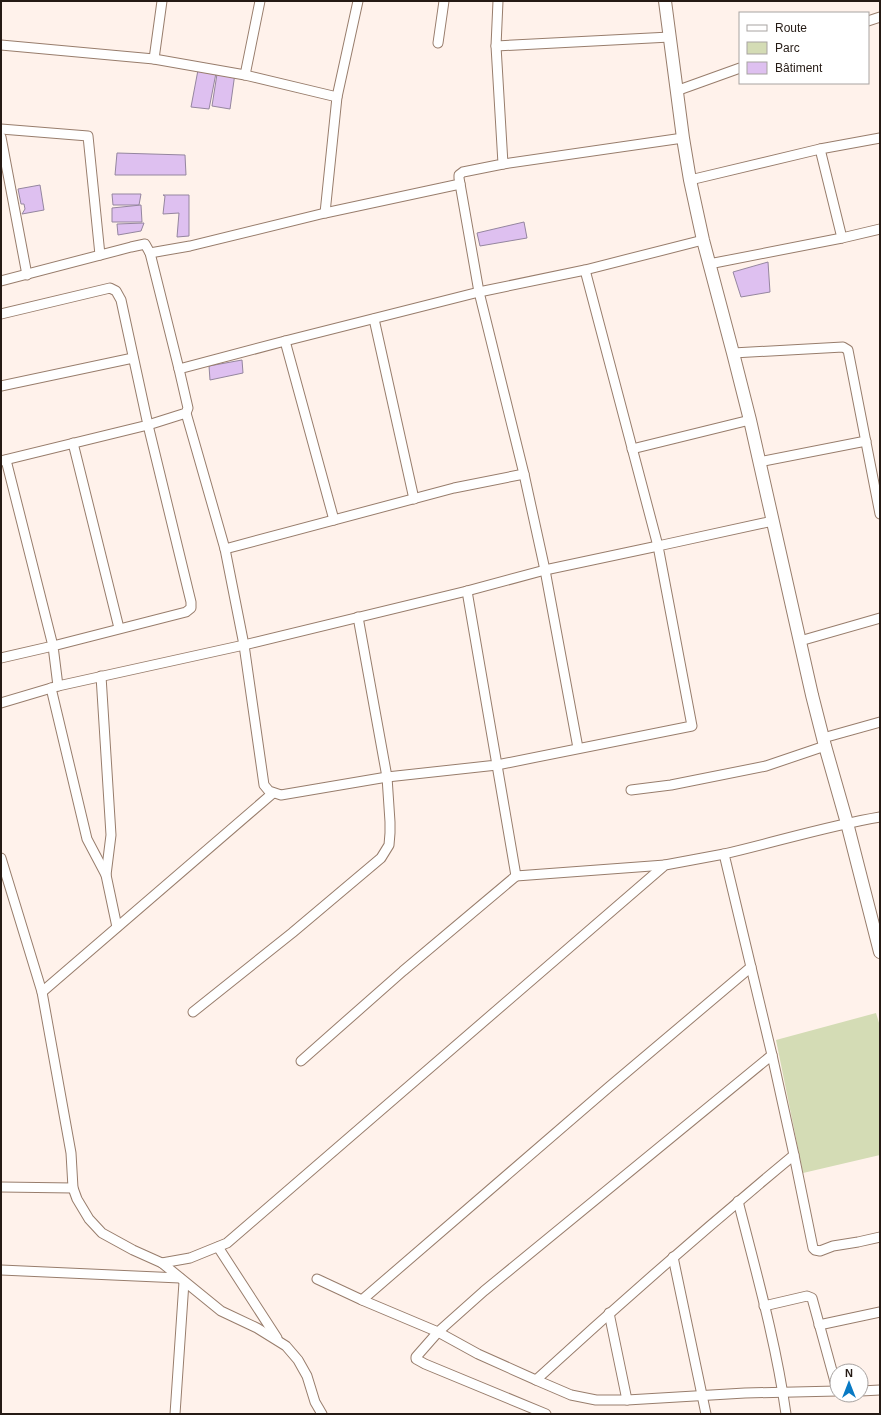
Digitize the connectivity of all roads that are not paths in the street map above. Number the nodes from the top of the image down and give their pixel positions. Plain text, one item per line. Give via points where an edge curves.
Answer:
1 (162, 1) edge
2 (260, 1) edge
3 (358, 1) edge
4 (444, 1) edge
5 (665, 1) edge
6 (495, 2) edge
7 (880, 17) edge
8 (869, 21) edge
9 (670, 37) junction
10 (438, 43) dead end
11 (1, 45) edge
12 (496, 46) junction
13 (154, 59) junction
14 (739, 68) edge
15 (245, 75) junction
16 (676, 91) junction
17 (337, 97) junction
18 (1, 129) edge
19 (1, 136) edge
20 (683, 138) junction
21 (880, 138) edge
22 (820, 149) junction
23 (503, 164) junction
24 (690, 180) junction
25 (460, 184) junction
26 (325, 213) junction
27 (880, 230) edge
28 (842, 238) junction
29 (703, 240) junction
30 (150, 253) junction
31 (100, 255) junction
32 (709, 264) junction
33 (584, 270) junction
34 (27, 275) junction
35 (1, 281) edge
36 (479, 292) junction
37 (1, 314) edge
38 (374, 319) junction
39 (285, 341) junction
40 (734, 353) junction
41 (133, 358) junction
42 (179, 369) junction
43 (1, 386) edge
44 (186, 413) junction
45 (750, 420) junction
46 (148, 425) junction
47 (866, 441) junction
48 (73, 443) junction
49 (632, 449) junction
50 (3, 460) edge
51 (760, 462) junction
52 (524, 474) junction
53 (414, 499) junction
54 (880, 514) edge
55 (334, 520) junction
56 (773, 521) junction
57 (658, 546) junction
58 (225, 549) junction
59 (545, 570) junction
60 (467, 591) junction
61 (358, 617) junction
62 (880, 618) edge
63 (119, 628) junction
64 (800, 641) junction
65 (244, 645) junction
66 (53, 646) junction
67 (1, 658) edge
68 (101, 676) junction
69 (54, 687) junction
70 (1, 702) edge
71 (880, 722) edge
72 (824, 742) junction
73 (578, 748) junction
74 (497, 765) junction
75 (387, 777) junction
76 (631, 790) dead end
77 (273, 793) junction
78 (880, 817) edge
79 (847, 823) junction
80 (724, 854) junction
81 (1, 858) edge
82 (665, 866) junction
83 (106, 875) junction
84 (516, 876) junction
85 (876, 918) edge
86 (117, 927) junction
87 (880, 952) edge
88 (751, 967) junction
89 (42, 992) junction
90 (193, 1012) dead end
91 (772, 1056) junction
92 (301, 1060) dead end
93 (794, 1155) junction
94 (1, 1187) edge
95 (73, 1188) junction
96 (738, 1201) junction
97 (880, 1237) edge
98 (218, 1247) junction
99 (673, 1257) junction
100 (162, 1263) junction
101 (1, 1270) edge
102 (317, 1278) dead end
103 (182, 1280) junction
104 (362, 1300) junction
105 (764, 1306) junction
106 (880, 1312) edge
107 (609, 1313) junction
108 (819, 1325) junction
109 (438, 1332) junction
110 (279, 1340) junction
111 (830, 1363) edge
112 (536, 1380) junction
113 (829, 1390) edge
114 (880, 1390) edge
115 (869, 1391) edge
116 (783, 1392) junction
117 (701, 1396) junction
118 (627, 1400) junction
119 (175, 1414) edge
120 (322, 1414) edge
121 (546, 1414) edge
122 (706, 1414) edge
123 (786, 1414) edge

1 - 13 street
2 - 15 street
3 - 17 street
4 - 10 street
5 - 9 street
6 - 12 street
7 - 8 street
9 - 12 street
9 - 16 street
11 - 13 street
12 - 23 street
13 - 15 street
14 - 16 street
15 - 17 street
16 - 20 street
17 - 26 street
18 - 31 street via 88,136
19 - 34 street
20 - 23 street
20 - 24 street
21 - 22 street
22 - 24 street
22 - 28 street
23 - 25 street via 459,174
24 - 29 street
25 - 26 street
25 - 36 street
26 - 30 street via 190,246
27 - 28 street
28 - 32 street
29 - 32 street
29 - 33 street
30 - 31 street via 145,244
30 - 42 street
31 - 34 street
32 - 40 street
33 - 36 street
33 - 49 street
34 - 35 street
36 - 38 street
36 - 52 street
37 - 41 street via 110,288 116,291 121,300
38 - 39 street
38 - 53 street
39 - 42 street
39 - 55 street
40 - 45 street
40 - 47 street via 843,347 848,350
41 - 43 street
41 - 46 street
42 - 44 street via 188,408
44 - 46 street
44 - 58 street
45 - 49 street
45 - 51 street
46 - 48 street
46 - 63 street via 191,608 186,612
47 - 51 street
47 - 54 street
48 - 50 street
48 - 63 street
49 - 57 street
50 - 66 street
51 - 56 street
52 - 53 street
52 - 59 street
53 - 55 street
55 - 58 street
56 - 57 street
56 - 64 street
57 - 59 street
57 - 73 street via 692,726
58 - 65 street
59 - 60 street
59 - 73 street
60 - 61 street
60 - 74 street
61 - 65 street
61 - 75 street
62 - 64 street
63 - 66 street
64 - 72 street
65 - 68 street
65 - 77 street via 264,785
66 - 67 street
66 - 69 street
68 - 69 street
68 - 83 street via 111,835
69 - 70 street
69 - 83 street via 87,839
71 - 72 street
72 - 76 street via 766,766 671,785
72 - 79 street
73 - 74 street
74 - 75 street
74 - 84 street
75 - 77 street via 281,795
75 - 90 street via 390,833 389,845 381,858
77 - 86 street
78 - 79 street
79 - 80 street
79 - 85 street
80 - 82 street
80 - 88 street
81 - 89 street
82 - 84 street
82 - 98 street via 239,1233
83 - 86 street
84 - 92 street
85 - 87 street
86 - 89 street
88 - 91 street
88 - 104 street
89 - 95 street via 71,1153
91 - 93 street
91 - 109 street via 484,1291
93 - 96 street
93 - 97 street via 815,1250
94 - 95 street
95 - 100 street via 89,1219 102,1233
96 - 99 street
96 - 105 street
98 - 100 street via 190,1258
98 - 110 street
99 - 107 street
99 - 117 street
100 - 103 street
101 - 103 street
102 - 104 street
103 - 110 street via 221,1311
103 - 119 street
104 - 109 street
105 - 108 street via 810,1296
105 - 116 street
106 - 108 street
107 - 112 street
107 - 118 street
108 - 111 street
109 - 112 street via 478,1354
109 - 121 street via 416,1359
110 - 120 street via 301,1365
112 - 118 street via 572,1395 596,1400
113 - 116 street
114 - 115 street
116 - 117 street
116 - 123 street
117 - 118 street
117 - 122 street

